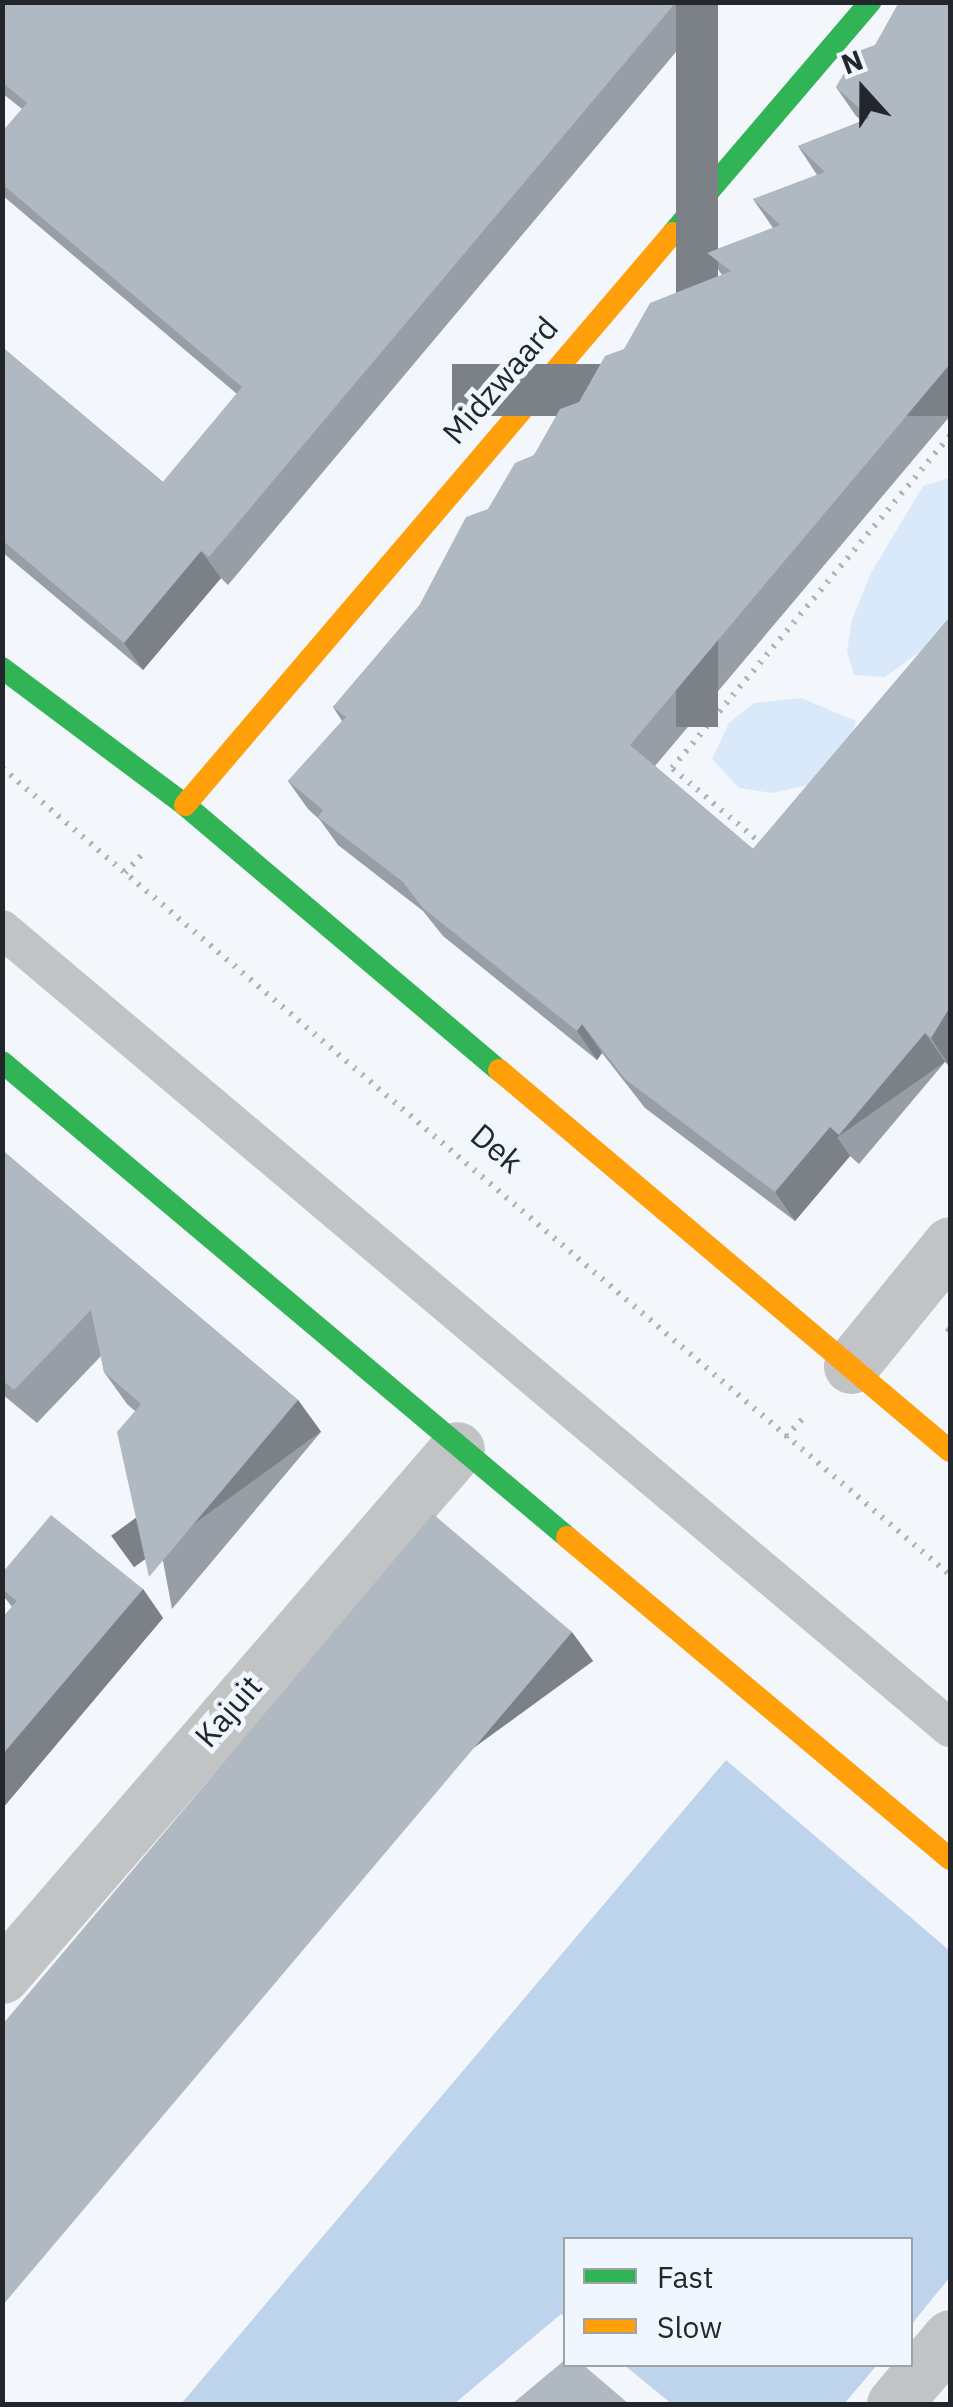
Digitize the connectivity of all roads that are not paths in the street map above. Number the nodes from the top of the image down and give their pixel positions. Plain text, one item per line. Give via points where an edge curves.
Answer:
1 (870, 2) edge
2 (2, 668) edge
3 (185, 805) junction
4 (2, 929) edge
5 (2, 1062) edge
6 (950, 1244) edge
7 (851, 1366) junction
8 (458, 1449) junction
9 (950, 1451) edge
10 (950, 1728) edge
11 (950, 1858) edge
12 (2, 1976) edge
13 (950, 2338) edge
14 (894, 2404) edge

1 - 3 street, Midzwaard
2 - 3 street, Dek
3 - 7 street, Dek
4 - 10 lane
5 - 8 street
6 - 7 street
7 - 9 street, Dek
8 - 11 street
8 - 12 street, Kajuit
13 - 14 street

